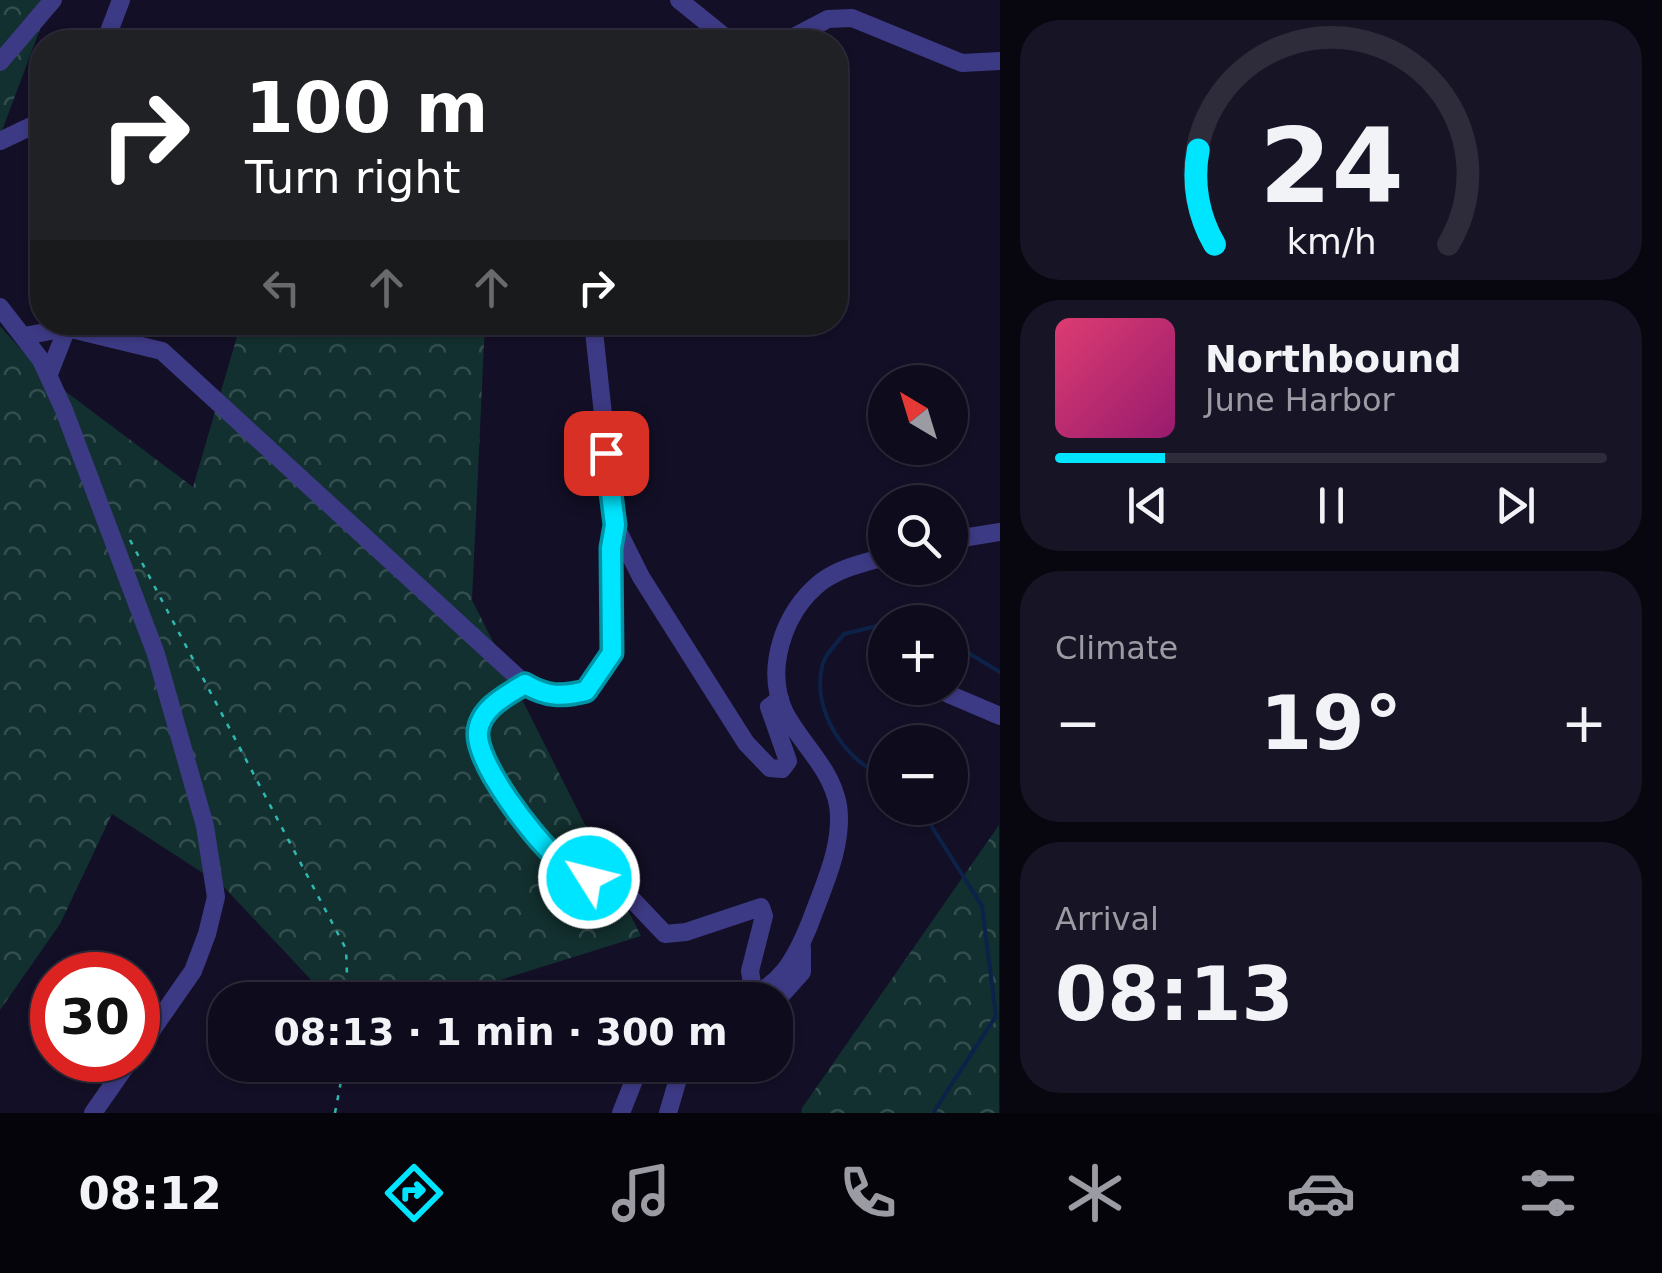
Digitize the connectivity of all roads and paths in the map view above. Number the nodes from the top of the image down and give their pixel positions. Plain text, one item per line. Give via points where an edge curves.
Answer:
1 (53, 0) edge
2 (121, 0) edge
3 (679, 0) edge
4 (110, 30) edge
5 (715, 30) edge
6 (807, 30) edge
7 (1000, 61) edge
8 (0, 62) edge
9 (30, 127) edge
10 (0, 141) edge
11 (0, 307) edge
12 (30, 335) edge
13 (64, 335) edge
14 (97, 335) edge
15 (594, 335) edge
16 (24, 336) junction
17 (49, 374) junction
18 (615, 525) junction
19 (998, 529) edge
20 (127, 533) dead end
21 (968, 536) edge
22 (868, 563) edge
23 (525, 684) junction
24 (780, 699) junction
25 (968, 702) edge
26 (1000, 716) edge
27 (802, 944) junction
28 (347, 982) edge
29 (749, 982) edge
30 (772, 982) edge
31 (793, 982) edge
32 (160, 1017) edge
33 (115, 1082) edge
34 (340, 1082) edge
35 (633, 1082) edge
36 (677, 1082) edge
37 (93, 1113) edge
38 (334, 1113) edge
39 (621, 1113) edge
40 (668, 1113) edge

1 - 8 street
2 - 4 street
3 - 5 street
6 - 7 street via 828,19 852,18 962,64
9 - 10 street
11 - 16 street
12 - 16 street
13 - 17 street
14 - 23 street via 162,351
15 - 18 street
16 - 17 street
17 - 32 street via 156,654 205,826 216,896 192,970
18 - 23 street via 612,653 602,674 586,691 563,697
18 - 24 street via 696,666 770,768 788,761 769,707
19 - 21 street
20 - 28 path via 346,948
22 - 24 street via 834,574 797,608 779,649
23 - 29 street via 490,706 477,730 491,775 555,856 626,894 665,934 761,908
24 - 27 street via 830,780 838,809 834,852
25 - 26 street
27 - 30 street via 786,973
27 - 31 street via 802,972
33 - 37 street
34 - 38 path
35 - 39 street
36 - 40 street

